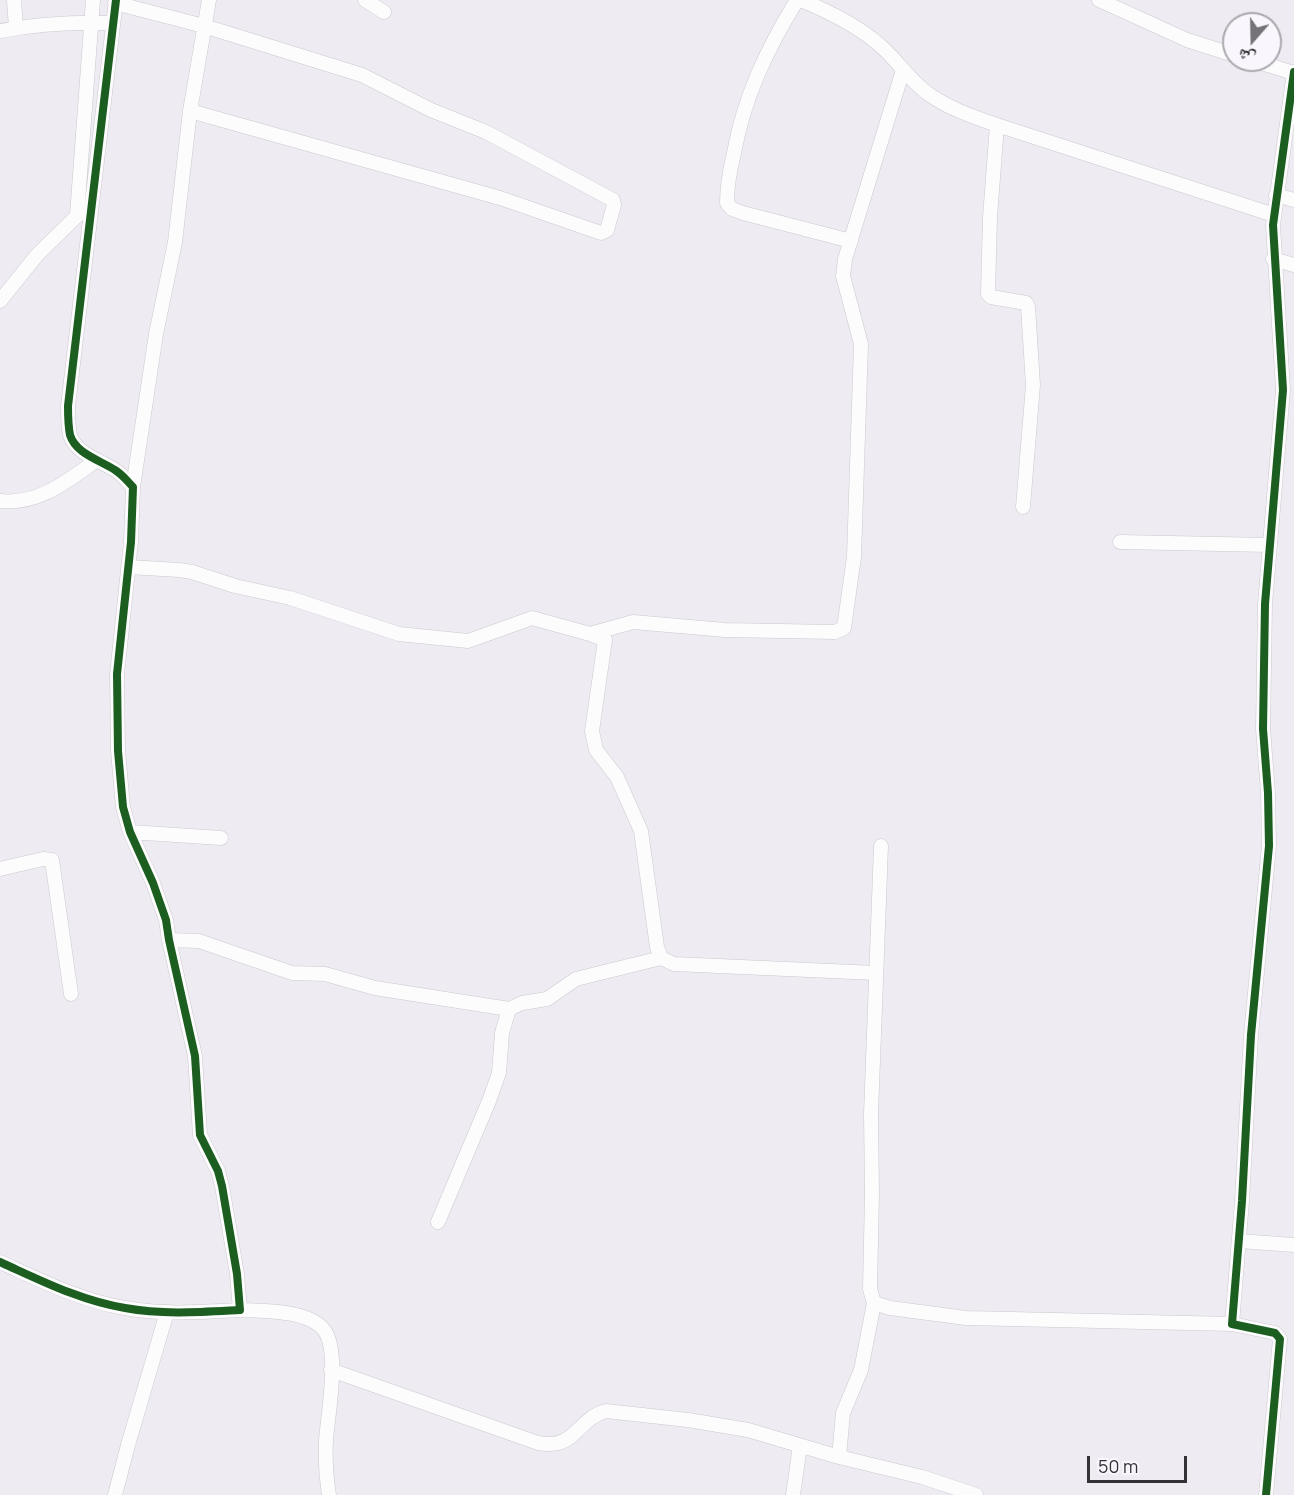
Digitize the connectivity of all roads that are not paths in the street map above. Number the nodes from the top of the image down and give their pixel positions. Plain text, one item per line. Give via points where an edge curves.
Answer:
1 (14, 0) edge
2 (93, 0) edge
3 (209, 0) edge
4 (365, 0) edge
5 (799, 0) edge
6 (1099, 0) edge
7 (116, 1) edge
8 (384, 12) dead end
9 (92, 22) junction
10 (113, 23) junction
11 (204, 26) junction
12 (16, 28) junction
13 (0, 31) edge
14 (1222, 51) edge
15 (903, 70) junction
16 (1294, 72) edge
17 (1291, 109) edge
18 (190, 111) junction
19 (997, 125) junction
20 (1276, 195) junction
21 (1294, 200) edge
22 (93, 201) junction
23 (77, 215) junction
24 (1274, 215) junction
25 (851, 241) junction
26 (1274, 259) junction
27 (1294, 265) edge
28 (0, 301) edge
29 (97, 460) junction
30 (133, 487) junction
31 (0, 501) edge
32 (1023, 507) dead end
33 (1120, 543) dead end
34 (1269, 545) junction
35 (129, 567) junction
36 (591, 633) junction
37 (130, 832) junction
38 (221, 838) dead end
39 (881, 846) dead end
40 (0, 869) edge
41 (169, 940) junction
42 (661, 958) junction
43 (876, 973) junction
44 (71, 994) dead end
45 (509, 1009) junction
46 (438, 1222) dead end
47 (1239, 1241) junction
48 (1294, 1245) edge
49 (0, 1262) edge
50 (874, 1303) junction
51 (240, 1310) junction
52 (167, 1312) junction
53 (1232, 1324) junction
54 (331, 1370) junction
55 (800, 1446) junction
56 (839, 1457) junction
57 (115, 1495) edge
58 (329, 1495) edge
59 (792, 1495) edge
60 (976, 1495) edge
61 (1266, 1495) edge

1 - 12 street
2 - 9 street
3 - 11 street
4 - 8 street
5 - 15 street via 862,32
5 - 25 street via 774,37 748,95 732,163 728,203 743,213
6 - 14 street via 1187,40
7 - 10 street
7 - 11 street
9 - 10 street
9 - 12 street
9 - 23 street
10 - 22 street
11 - 18 street
11 - 18 street via 362,75 486,132 613,200 614,205 607,230 601,233 500,198
12 - 13 street
15 - 19 street via 940,102
15 - 25 street
16 - 17 street
17 - 20 street
18 - 30 street via 177,231 156,334
19 - 24 street
19 - 32 street via 988,294 1026,303 1028,307 1033,386
20 - 21 street
20 - 24 street
22 - 23 street
22 - 29 street via 68,425 77,447
23 - 28 street via 37,255
24 - 26 street
25 - 36 street via 843,276 859,331 861,356 854,557 844,628 835,632 736,630 633,622
26 - 27 street
26 - 34 street via 1283,390
29 - 30 street
29 - 31 street via 45,494 28,501
30 - 35 street
33 - 34 street
34 - 47 street via 1263,729 1269,846 1251,1035
35 - 36 street via 192,572 290,598 399,634 468,641 531,618
35 - 37 street via 116,714 123,807
36 - 42 street via 605,640 592,742 617,777 641,831
37 - 38 street
37 - 41 street via 163,909
39 - 43 street
40 - 44 street via 52,860
41 - 45 street via 199,940 292,973 325,974 375,988
41 - 51 street via 193,1047 200,1135 220,1178
42 - 43 street via 674,964
42 - 45 street via 576,979 547,999
43 - 50 street via 871,1114 870,1289
45 - 46 street via 502,1033 499,1073
47 - 48 street
47 - 53 street
49 - 52 street via 96,1302
50 - 53 street via 966,1318
50 - 56 street via 861,1370 843,1413
51 - 52 street
51 - 54 street via 284,1312 306,1318 323,1329 331,1346
52 - 57 street
53 - 61 street via 1275,1333 1280,1339
54 - 55 street via 549,1445 563,1442 596,1414 613,1411 717,1424
54 - 58 street via 326,1439
55 - 56 street
55 - 59 street
56 - 60 street

